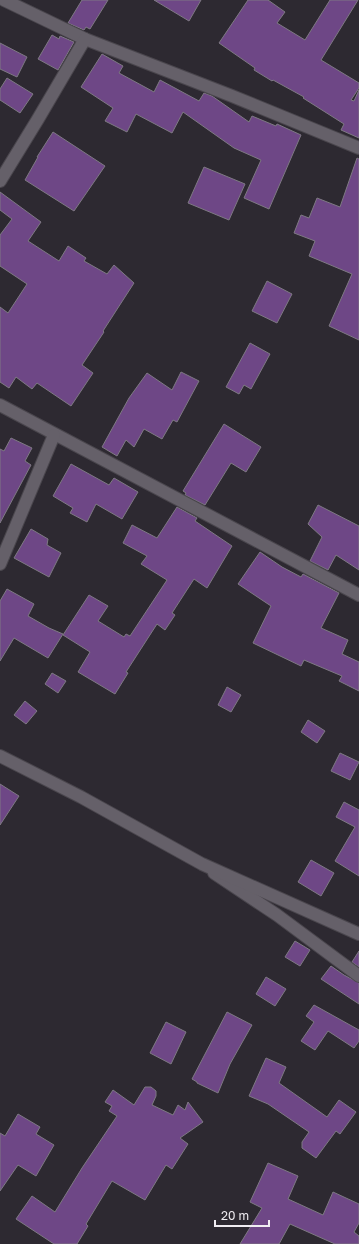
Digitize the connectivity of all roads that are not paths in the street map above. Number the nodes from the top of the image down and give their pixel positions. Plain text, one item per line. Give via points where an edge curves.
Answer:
1 (4, 0) edge
2 (85, 39) junction
3 (359, 148) edge
4 (0, 181) edge
5 (0, 405) edge
6 (54, 435) junction
7 (0, 564) edge
8 (359, 595) edge
9 (0, 756) edge
10 (202, 864) junction
11 (359, 934) edge
12 (359, 976) edge

1 - 2 street
2 - 3 street
2 - 4 street
5 - 6 street
6 - 7 street
6 - 8 street
9 - 10 street via 82,797
10 - 11 street
10 - 12 street via 277,915

